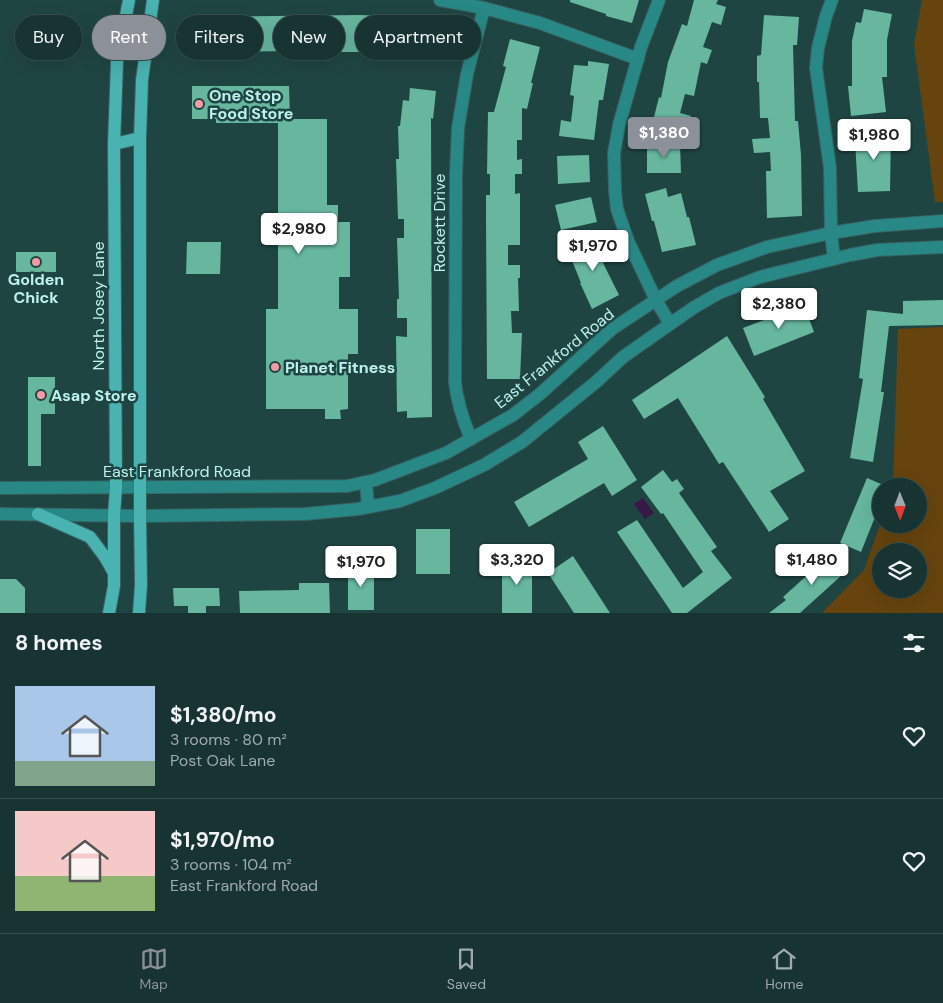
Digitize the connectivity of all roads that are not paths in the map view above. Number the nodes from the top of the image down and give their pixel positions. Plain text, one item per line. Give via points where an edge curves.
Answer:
1 (129, 0) edge
2 (154, 0) edge
3 (440, 0) edge
4 (659, 0) edge
5 (832, 0) edge
6 (484, 8) junction
7 (638, 59) junction
8 (140, 138) junction
9 (114, 144) junction
10 (943, 221) edge
11 (831, 233) junction
12 (943, 247) edge
13 (834, 259) junction
14 (656, 300) junction
15 (670, 324) junction
16 (471, 439) junction
17 (366, 482) junction
18 (0, 488) edge
19 (116, 488) junction
20 (140, 488) junction
21 (368, 507) junction
22 (0, 514) edge
23 (38, 514) junction
24 (114, 515) junction
25 (140, 516) junction
26 (114, 573) junction
27 (109, 613) edge
28 (139, 613) edge

1 - 9 main road, North Josey Lane via 117,62
2 - 8 main road via 142,80
3 - 6 main road
4 - 7 main road
5 - 11 main road via 818,48 816,68 830,168
6 - 7 main road via 540,23
6 - 16 main road, Rockett Drive via 466,80 458,128 456,174 455,382 457,402
7 - 14 main road via 619,125 614,154 615,191 617,209 628,241
8 - 9 main road
8 - 20 main road
9 - 19 main road, North Josey Lane
10 - 11 main road, East Frankford Road
11 - 13 main road
11 - 14 main road, East Frankford Road via 767,247 717,265
12 - 13 main road via 877,250
13 - 15 main road via 760,278 720,293
14 - 15 main road
14 - 16 main road, East Frankford Road via 612,329 513,415
15 - 21 main road via 623,357 522,442 484,465 435,488
16 - 17 main road, East Frankford Road via 446,453
17 - 20 main road, East Frankford Road via 347,486
17 - 21 main road
18 - 19 main road, East Frankford Road
19 - 20 main road, East Frankford Road
19 - 24 main road, North Josey Lane
20 - 25 main road
21 - 25 main road via 305,514
22 - 23 main road
23 - 24 main road
23 - 26 main road via 90,537
24 - 25 main road
24 - 26 main road, North Josey Lane
25 - 28 main road
26 - 27 main road, North Josey Lane

